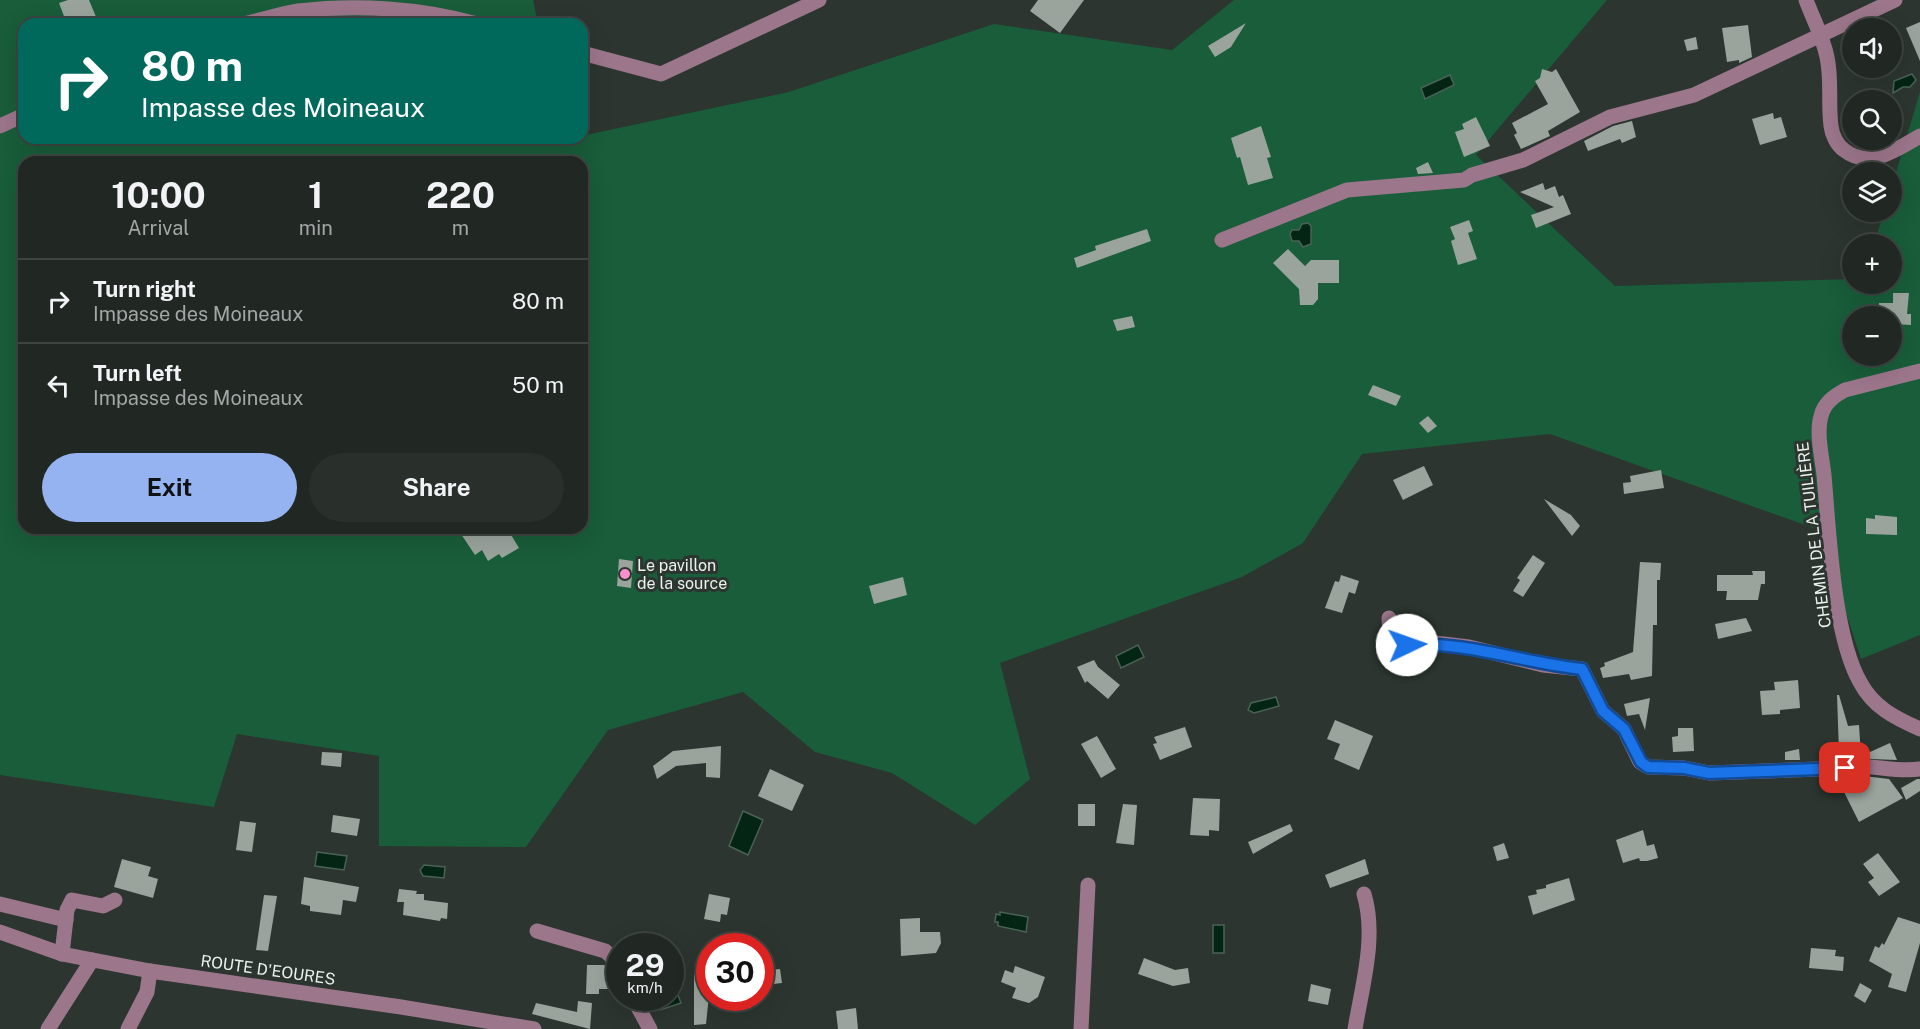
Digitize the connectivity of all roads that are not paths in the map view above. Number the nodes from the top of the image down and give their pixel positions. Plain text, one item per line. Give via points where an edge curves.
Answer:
1 (819, 0) edge
2 (1806, 0) edge
3 (1895, 0) edge
4 (268, 18) edge
5 (442, 18) edge
6 (1822, 36) junction
7 (588, 55) edge
8 (18, 118) edge
9 (0, 126) edge
10 (1920, 136) edge
11 (1222, 240) dead end
12 (1920, 371) edge
13 (1389, 618) dead end
14 (1920, 729) edge
15 (1920, 769) edge
16 (1088, 885) dead end
17 (1364, 894) dead end
18 (115, 900) dead end
19 (0, 904) edge
20 (66, 920) junction
21 (537, 931) dead end
22 (0, 932) edge
23 (606, 952) edge
24 (62, 954) junction
25 (92, 960) junction
26 (150, 971) junction
27 (640, 1011) edge
28 (48, 1029) edge
29 (128, 1029) edge
30 (534, 1029) edge
31 (650, 1029) edge
32 (1081, 1029) edge
33 (1355, 1029) edge

1 - 7 street via 661,74
2 - 6 street
3 - 6 street
4 - 5 street via 297,11 355,8
6 - 10 street via 1832,90 1831,128 1842,149 1867,160 1881,157
6 - 11 street via 1694,94 1610,117 1523,160 1464,180 1347,190
8 - 9 street
12 - 14 street, CHEMIN DE LA TUILIÈRE via 1836,395 1826,404 1819,425 1830,537 1849,658 1870,698 1894,717
13 - 15 street via 1390,635 1407,645 1469,647 1543,666 1582,669 1603,711 1624,729 1641,762 1648,767 1709,773 1859,765
16 - 32 street
17 - 33 street via 1370,934
18 - 20 street via 103,906 72,900
19 - 20 street
20 - 24 street
21 - 23 street
22 - 24 street, ROUTE D'EOURES
24 - 25 street, ROUTE D'EOURES
25 - 26 street, ROUTE D'EOURES
25 - 28 street
26 - 29 street via 147,992
26 - 30 street, ROUTE D'EOURES
27 - 31 street

